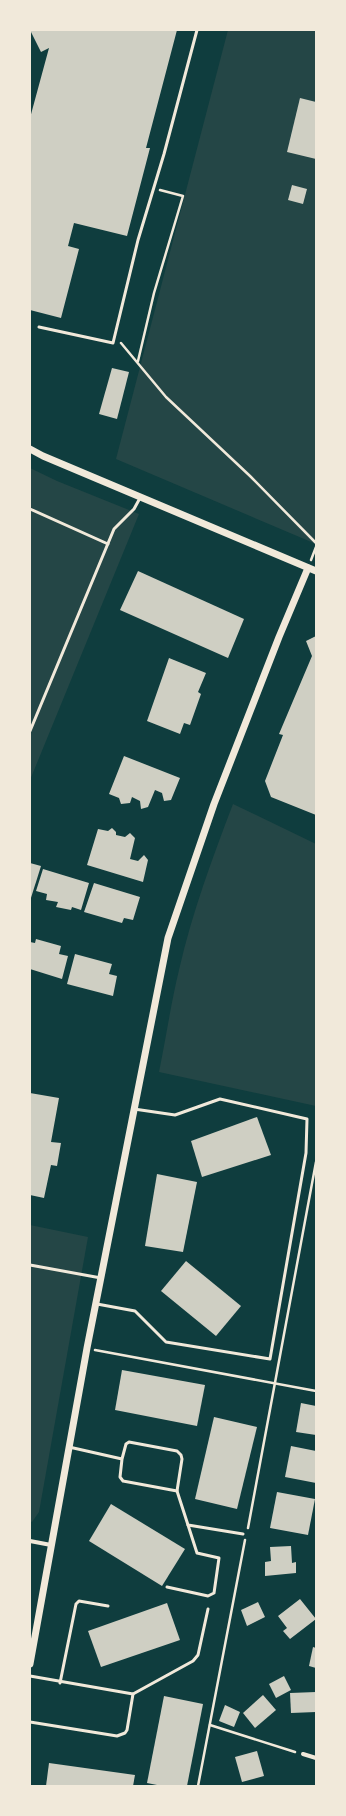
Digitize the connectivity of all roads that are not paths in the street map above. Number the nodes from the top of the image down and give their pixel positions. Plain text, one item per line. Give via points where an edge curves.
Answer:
1 (197, 30) edge
2 (39, 327) dead end
3 (30, 449) edge
4 (140, 498) junction
5 (30, 509) edge
6 (108, 544) junction
7 (308, 568) junction
8 (316, 571) edge
9 (30, 731) edge
10 (134, 1109) junction
11 (30, 1265) edge
12 (101, 1278) junction
13 (96, 1304) junction
14 (69, 1447) junction
15 (122, 1459) junction
16 (177, 1491) junction
17 (188, 1525) junction
18 (243, 1534) dead end
19 (30, 1541) edge
20 (51, 1545) junction
21 (167, 1587) dead end
22 (108, 1606) dead end
23 (208, 1609) dead end
24 (30, 1664) edge
25 (30, 1676) edge
26 (60, 1682) junction
27 (133, 1694) junction
28 (30, 1722) edge
29 (303, 1754) road end
30 (316, 1758) edge

1 - 2 lane via 138,240 113,343
3 - 4 street
4 - 6 lane via 134,509 114,529
4 - 7 street
5 - 6 lane
6 - 9 lane
7 - 8 street
7 - 10 street via 214,804 168,938
10 - 12 street
10 - 13 lane via 175,1115 220,1099 307,1119 306,1153 270,1359 166,1342 135,1311
11 - 12 lane
12 - 13 street
13 - 14 street
14 - 15 lane
14 - 20 street
15 - 16 lane via 120,1477 123,1481
15 - 16 lane via 126,1444 129,1442 177,1451 182,1459
16 - 17 lane
17 - 18 lane
17 - 21 lane via 197,1553 219,1558 214,1593 208,1596
19 - 20 street
20 - 24 street
22 - 26 lane via 84,1600 79,1600 76,1604
23 - 27 lane via 198,1655
25 - 26 lane
26 - 27 lane
27 - 28 lane via 127,1730 121,1735
29 - 30 street

